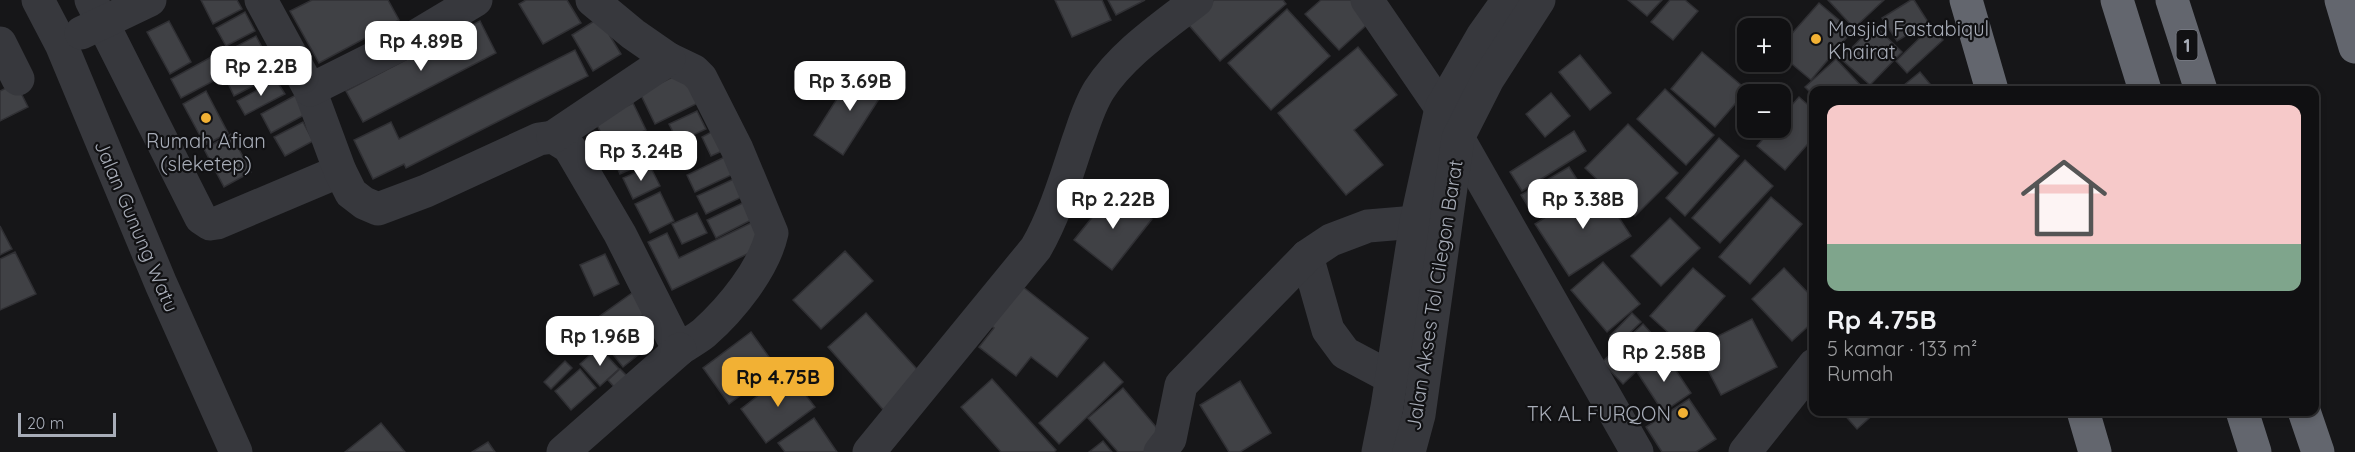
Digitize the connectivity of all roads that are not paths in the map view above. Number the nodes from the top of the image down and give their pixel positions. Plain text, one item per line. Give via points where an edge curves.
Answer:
1 (38, 0) edge
2 (150, 0) edge
3 (261, 0) edge
4 (476, 0) edge
5 (592, 0) edge
6 (1197, 0) edge
7 (1367, 0) edge
8 (1508, 0) edge
9 (1539, 0) edge
10 (1966, 0) edge
11 (2117, 0) edge
12 (2172, 0) edge
13 (2341, 0) edge
14 (96, 11) edge
15 (0, 43) edge
16 (61, 44) junction
17 (2355, 47) edge
18 (669, 58) junction
19 (18, 79) dead end
20 (1991, 86) edge
21 (2144, 86) edge
22 (2200, 86) edge
23 (310, 90) junction
24 (1442, 108) junction
25 (553, 137) junction
26 (1458, 138) junction
27 (340, 171) junction
28 (1416, 222) junction
29 (1307, 256) junction
30 (680, 349) junction
31 (1809, 371) edge
32 (1392, 378) junction
33 (2084, 416) edge
34 (2244, 416) edge
35 (2306, 416) edge
36 (236, 452) edge
37 (563, 452) edge
38 (869, 452) edge
39 (1160, 452) edge
40 (1378, 452) edge
41 (1409, 452) edge
42 (1637, 452) edge
43 (1745, 452) edge
44 (2095, 452) edge
45 (2255, 452) edge
46 (2318, 452) edge

1 - 16 street, Jalan Gunung Watu
2 - 14 street
3 - 23 street
4 - 23 street via 406,42
5 - 18 street
6 - 38 street via 1150,37 1099,90 1036,248
7 - 24 street
8 - 24 street
9 - 26 street, Jalan Akses Tol Cilegon Barat via 1488,79
10 - 20 highway
11 - 21 highway
12 - 22 highway, 1
13 - 17 highway
14 - 16 street
14 - 27 street via 206,222 217,223
15 - 19 street
16 - 36 street, Jalan Gunung Watu
18 - 25 street
18 - 30 street via 701,78 737,149 772,233 769,248 734,303 702,335
23 - 27 street
24 - 26 street
24 - 28 street
25 - 27 street via 539,139 378,209 351,193
25 - 30 street via 569,147
26 - 41 street, Jalan Akses Tol Cilegon Barat via 1419,415
26 - 42 street
28 - 29 street via 1368,226 1330,240
28 - 32 street
29 - 32 street via 1328,330 1345,353
29 - 39 street via 1181,385 1170,439
30 - 37 street
31 - 43 street
32 - 40 street
33 - 44 highway
34 - 45 highway
35 - 46 highway

